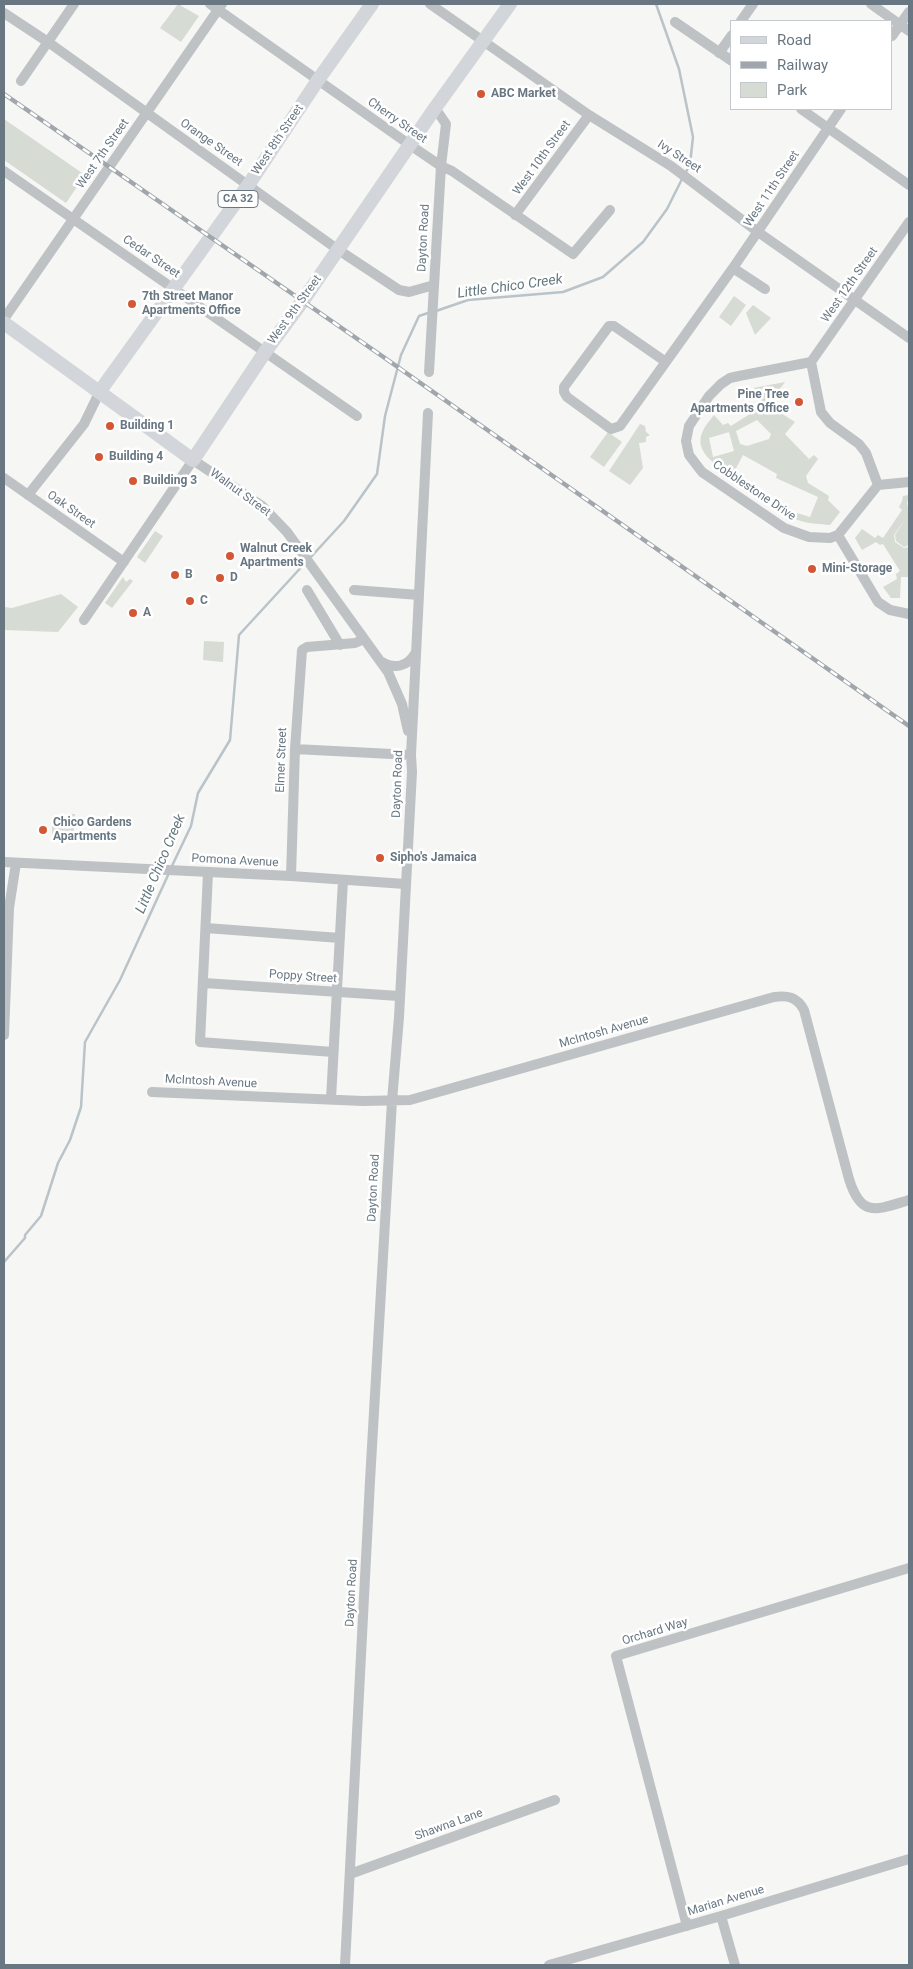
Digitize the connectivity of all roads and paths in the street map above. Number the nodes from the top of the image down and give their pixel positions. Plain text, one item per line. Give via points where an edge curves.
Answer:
1 (74, 4) edge
2 (372, 4) edge
3 (430, 4) edge
4 (510, 4) edge
5 (753, 4) edge
6 (871, 4) edge
7 (216, 6) edge
8 (909, 12) edge
9 (4, 13) edge
10 (742, 20) edge
11 (675, 22) dead end
12 (900, 25) junction
13 (909, 31) edge
14 (893, 35) edge
15 (730, 38) edge
16 (48, 42) junction
17 (483, 42) junction
18 (719, 52) junction
19 (730, 60) edge
20 (318, 80) junction
21 (21, 81) dead end
22 (435, 108) junction
23 (801, 110) edge
24 (841, 110) edge
25 (147, 114) junction
26 (589, 115) junction
27 (828, 128) junction
28 (410, 146) junction
29 (441, 166) junction
30 (4, 171) edge
31 (249, 184) junction
32 (909, 185) edge
33 (610, 210) dead end
34 (515, 215) junction
35 (73, 219) junction
36 (909, 222) edge
37 (758, 232) junction
38 (337, 249) junction
39 (733, 268) junction
40 (434, 285) junction
41 (175, 289) junction
42 (765, 289) dead end
43 (854, 300) junction
44 (4, 321) edge
45 (909, 338) edge
46 (265, 352) junction
47 (666, 362) junction
48 (812, 362) junction
49 (429, 372) dead end
50 (100, 391) junction
51 (428, 413) dead end
52 (357, 416) dead end
53 (193, 460) junction
54 (4, 478) edge
55 (909, 482) edge
56 (878, 485) junction
57 (28, 495) junction
58 (838, 535) junction
59 (124, 562) junction
60 (307, 590) dead end
61 (354, 590) dead end
62 (419, 595) junction
63 (909, 614) edge
64 (84, 620) dead end
65 (364, 639) junction
66 (340, 645) junction
67 (416, 652) junction
68 (379, 660) junction
69 (295, 749) junction
70 (411, 755) junction
71 (4, 862) edge
72 (16, 863) junction
73 (208, 872) junction
74 (291, 876) junction
75 (343, 880) junction
76 (405, 884) junction
77 (206, 928) junction
78 (340, 938) junction
79 (204, 983) junction
80 (337, 992) junction
81 (400, 996) junction
82 (4, 1035) edge
83 (333, 1052) junction
84 (152, 1092) dead end
85 (331, 1100) junction
86 (392, 1101) junction
87 (909, 1200) edge
88 (909, 1568) edge
89 (556, 1800) dead end
90 (909, 1859) edge
91 (350, 1874) junction
92 (721, 1916) junction
93 (687, 1926) junction
94 (345, 1965) edge
95 (549, 1965) edge
96 (735, 1965) edge

1 - 16 street
2 - 20 main road, West 8th Street / CA 32
3 - 17 street, Ivy Street
4 - 17 main road, West 9th Street
5 - 10 street
6 - 12 street
7 - 20 street, Cherry Street
7 - 25 street, West 7th Street
8 - 12 street
9 - 16 street, Orange Street
11 - 18 street
12 - 13 street
12 - 14 street
15 - 18 street
16 - 21 street
16 - 25 street, Orange Street
17 - 22 main road, West 9th Street
17 - 26 street, Ivy Street
18 - 19 street
20 - 28 street, Cherry Street
20 - 31 main road, West 8th Street / CA 32
22 - 28 main road, West 9th Street
22 - 29 street, Dayton Road via 446,124
23 - 27 street
24 - 27 street, West 11th Street
25 - 31 street, Orange Street
25 - 35 street, West 7th Street
26 - 34 street, West 10th Street
26 - 37 street, Ivy Street via 700,186
27 - 32 street
27 - 37 street, West 11th Street
28 - 29 street, Cherry Street
28 - 38 main road, West 9th Street
29 - 34 street, Cherry Street
29 - 40 street, Dayton Road
30 - 35 street, Cedar Street
31 - 38 street, Orange Street
31 - 41 main road, West 8th Street / CA 32
33 - 34 street, Cherry Street via 572,254
35 - 41 street, Cedar Street
35 - 44 street, West 7th Street
36 - 43 street, West 12th Street
37 - 39 street, West 11th Street
37 - 43 street, Ivy Street
38 - 40 street, Orange Street via 399,290 409,292
38 - 46 main road, West 9th Street
39 - 42 street
39 - 47 street, West 11th Street
40 - 49 street, Dayton Road
41 - 46 street, Cedar Street
41 - 50 main road, West 8th Street / CA 32
43 - 45 street, Ivy Street
43 - 48 street, West 12th Street
44 - 50 main road, Walnut Street
46 - 52 street, Cedar Street
46 - 53 main road, West 9th Street
47 - 47 street, West 11th Street via 620,426 611,429 564,392 609,326 614,326
48 - 56 street via 821,412 830,423 859,444 866,453
48 - 58 street, Cobblestone Drive via 730,378 721,384 689,426 686,447 702,472 784,528 809,538
50 - 53 main road, Walnut Street
50 - 57 street, West 8th Street via 84,424
51 - 62 street, Dayton Road
53 - 59 street, West 9th Street
53 - 65 street, Walnut Street via 262,506 277,520
54 - 57 street, Oak Street
55 - 56 street
56 - 58 street
57 - 59 street, Oak Street
58 - 63 street via 878,602 890,610
59 - 64 street, West 9th Street
60 - 66 street
61 - 62 street
62 - 67 street, Dayton Road
65 - 66 street
65 - 68 street, Walnut Street
66 - 69 street, Elmer Street via 304,648 301,653
67 - 68 street via 411,660 400,666 392,667
67 - 70 street, Dayton Road
68 - 70 street, Walnut Street via 402,704
69 - 70 street
69 - 74 street, Elmer Street
70 - 76 street, Dayton Road
71 - 72 street, Pomona Avenue
72 - 73 street, Pomona Avenue
72 - 82 street via 9,908
73 - 74 street, Pomona Avenue
73 - 77 street
74 - 75 street, Pomona Avenue
75 - 76 street, Pomona Avenue
75 - 78 street
76 - 81 street, Dayton Road
77 - 78 street
77 - 79 street
78 - 80 street
79 - 80 street, Poppy Street
79 - 83 street via 200,1042
80 - 81 street, Poppy Street
80 - 83 street
81 - 86 street, Dayton Road
83 - 85 street
84 - 85 street, McIntosh Avenue
85 - 86 street, McIntosh Avenue
86 - 87 street, McIntosh Avenue via 425,1096 774,997 791,996 804,1010 856,1199 861,1204 876,1208
86 - 91 street, Dayton Road
88 - 93 street, Orchard Way via 616,1656
89 - 91 street, Shawna Lane
90 - 92 street, Marian Avenue
91 - 94 street, Dayton Road
92 - 93 street, Marian Avenue
92 - 96 street
93 - 95 street, Marian Avenue

